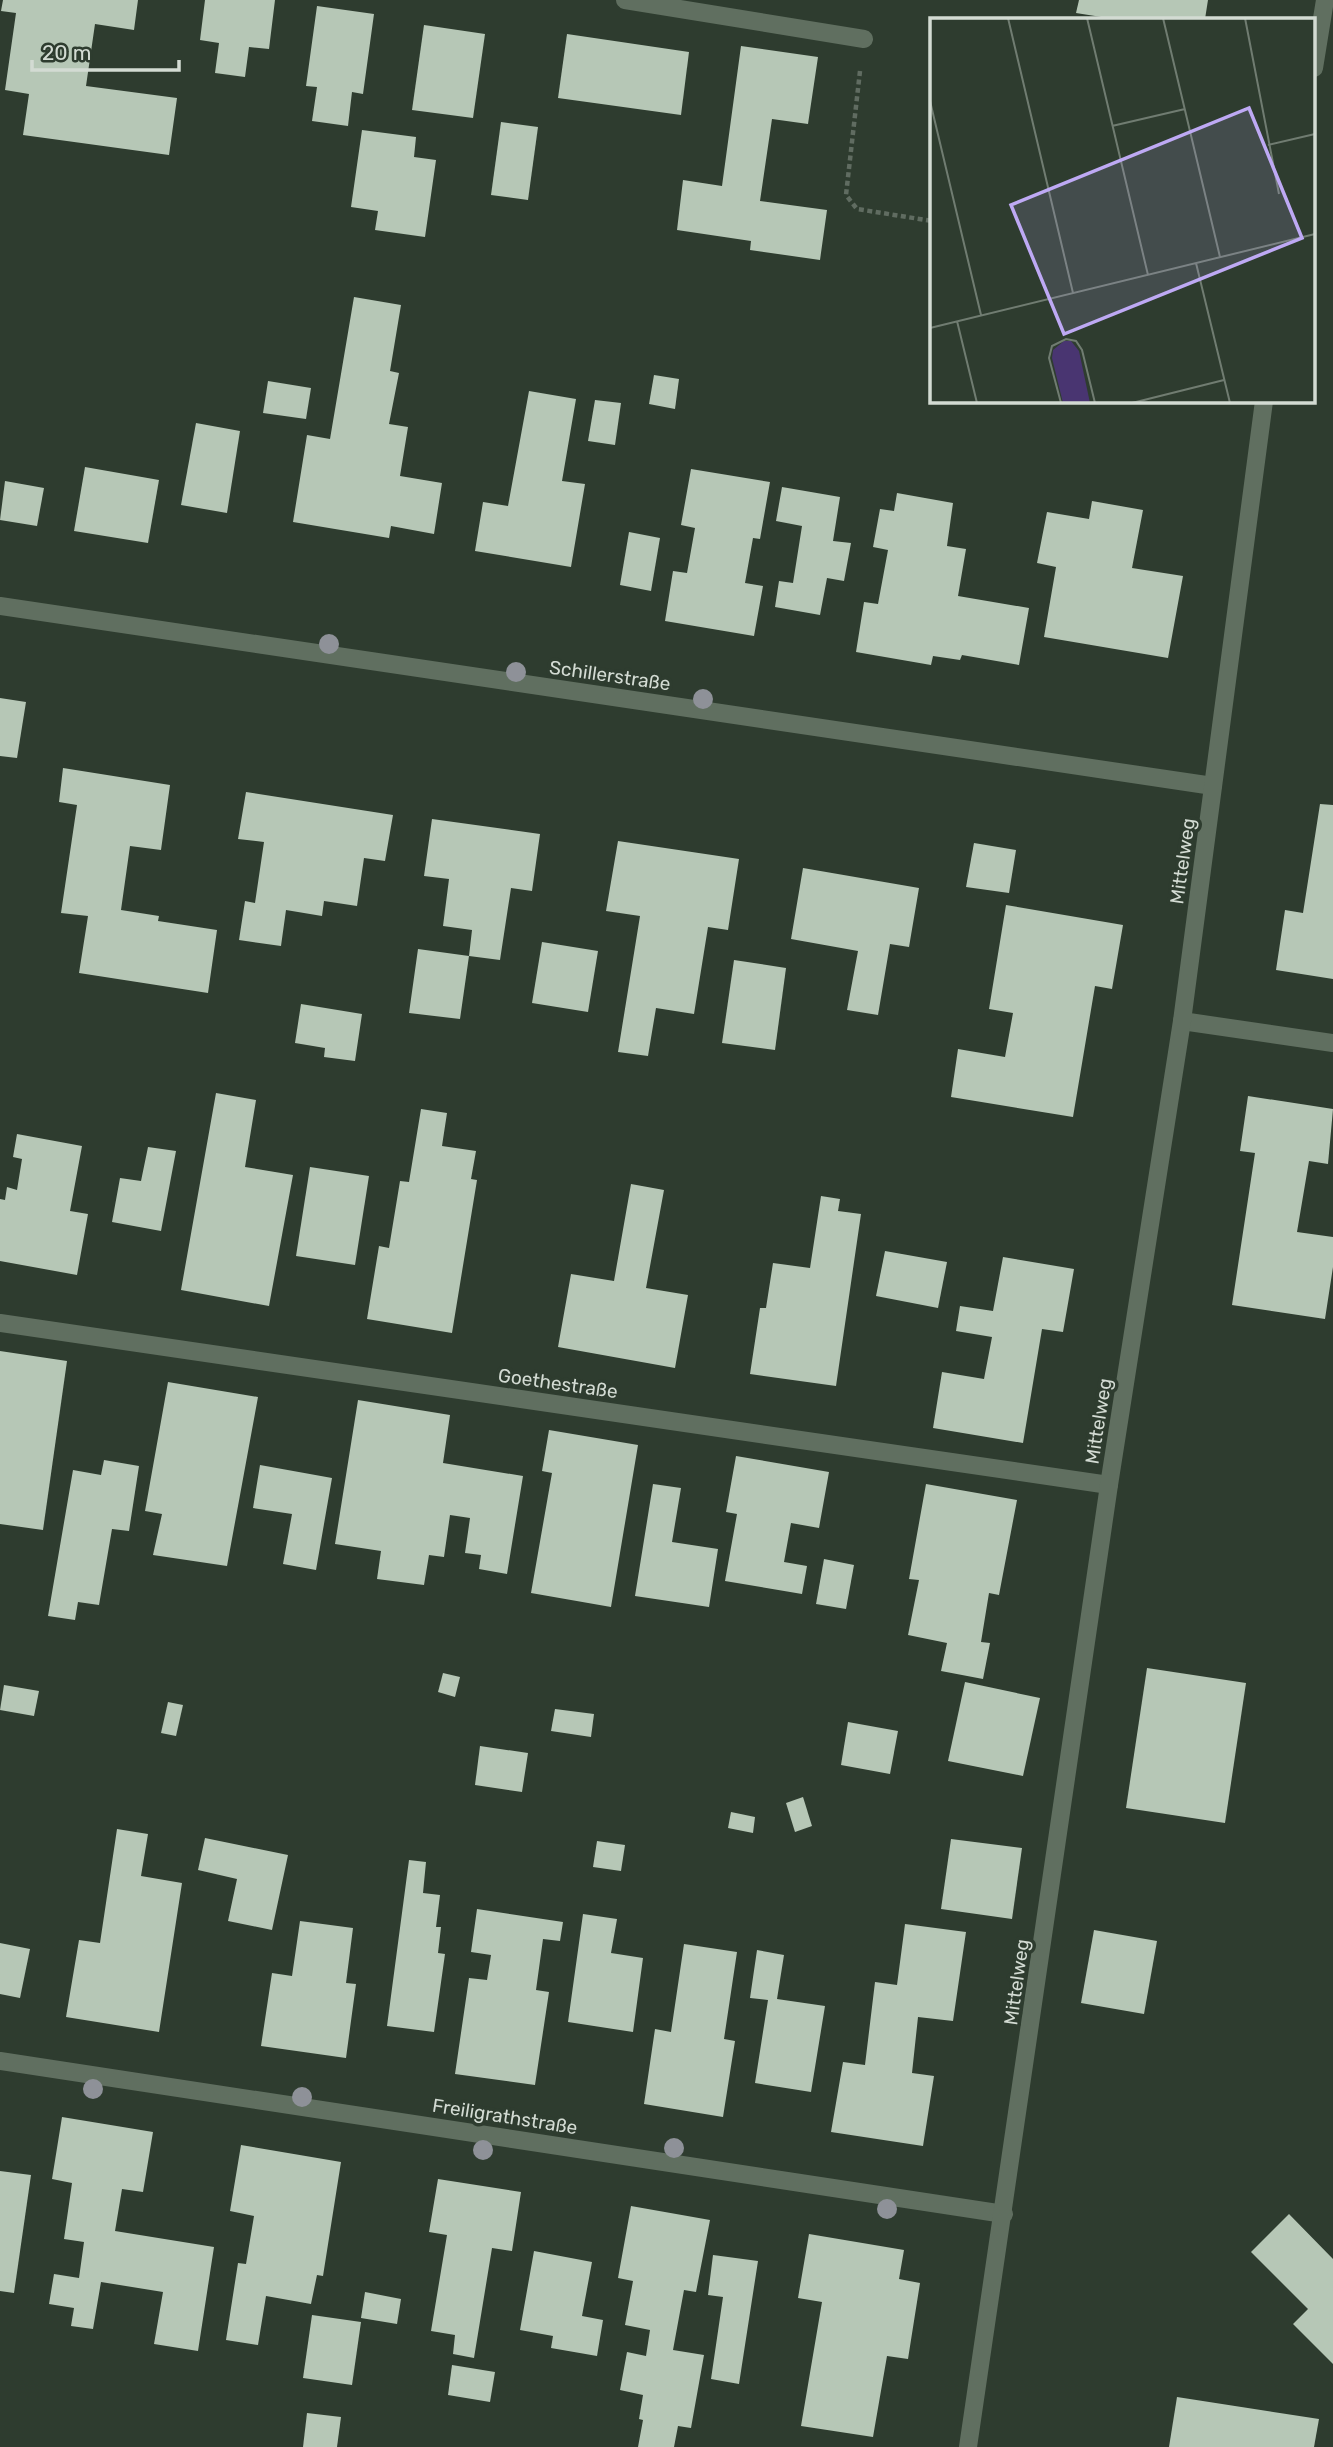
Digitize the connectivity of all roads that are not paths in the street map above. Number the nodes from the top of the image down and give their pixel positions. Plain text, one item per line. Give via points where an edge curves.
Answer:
1 (625, 0) edge
2 (1325, 0) edge
3 (864, 39) road end
4 (1316, 56) edge
5 (1264, 402) edge
6 (0, 606) edge
7 (1213, 786) junction
8 (1182, 1021) junction
9 (1333, 1043) edge
10 (0, 1323) edge
11 (1109, 1485) junction
12 (0, 2061) edge
13 (1004, 2214) junction
14 (968, 2447) edge

1 - 3 street
2 - 4 street
5 - 7 street, Mittelweg
6 - 7 street, Schillerstraße
7 - 8 street, Mittelweg
8 - 9 street
8 - 11 street, Mittelweg
10 - 11 street, Goethestraße
11 - 13 street, Mittelweg
12 - 13 street, Freiligrathstraße
13 - 14 street, Mittelweg

